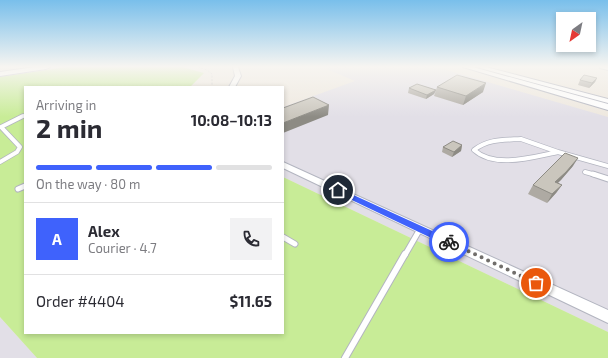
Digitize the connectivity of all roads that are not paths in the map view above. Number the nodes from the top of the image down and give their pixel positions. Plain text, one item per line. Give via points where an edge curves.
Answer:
1 (526, 84) edge
2 (544, 84) edge
3 (608, 101) edge
4 (608, 107) edge
5 (23, 116) dead end
6 (558, 152) junction
7 (0, 162) edge
8 (284, 165) edge
9 (608, 166) edge
10 (586, 172) dead end
11 (608, 179) edge
12 (24, 186) edge
13 (18, 189) dead end
14 (420, 229) junction
15 (284, 238) edge
16 (295, 244) dead end
17 (608, 317) edge
18 (345, 358) edge

1 - 4 main road
2 - 3 street
5 - 7 lane via 1,127 20,147 17,152
6 - 6 lane via 531,142 512,139 483,143 474,150 493,159 512,160
6 - 9 lane
8 - 14 street
10 - 11 lane
12 - 13 lane
14 - 17 street
14 - 18 lane
15 - 16 lane

